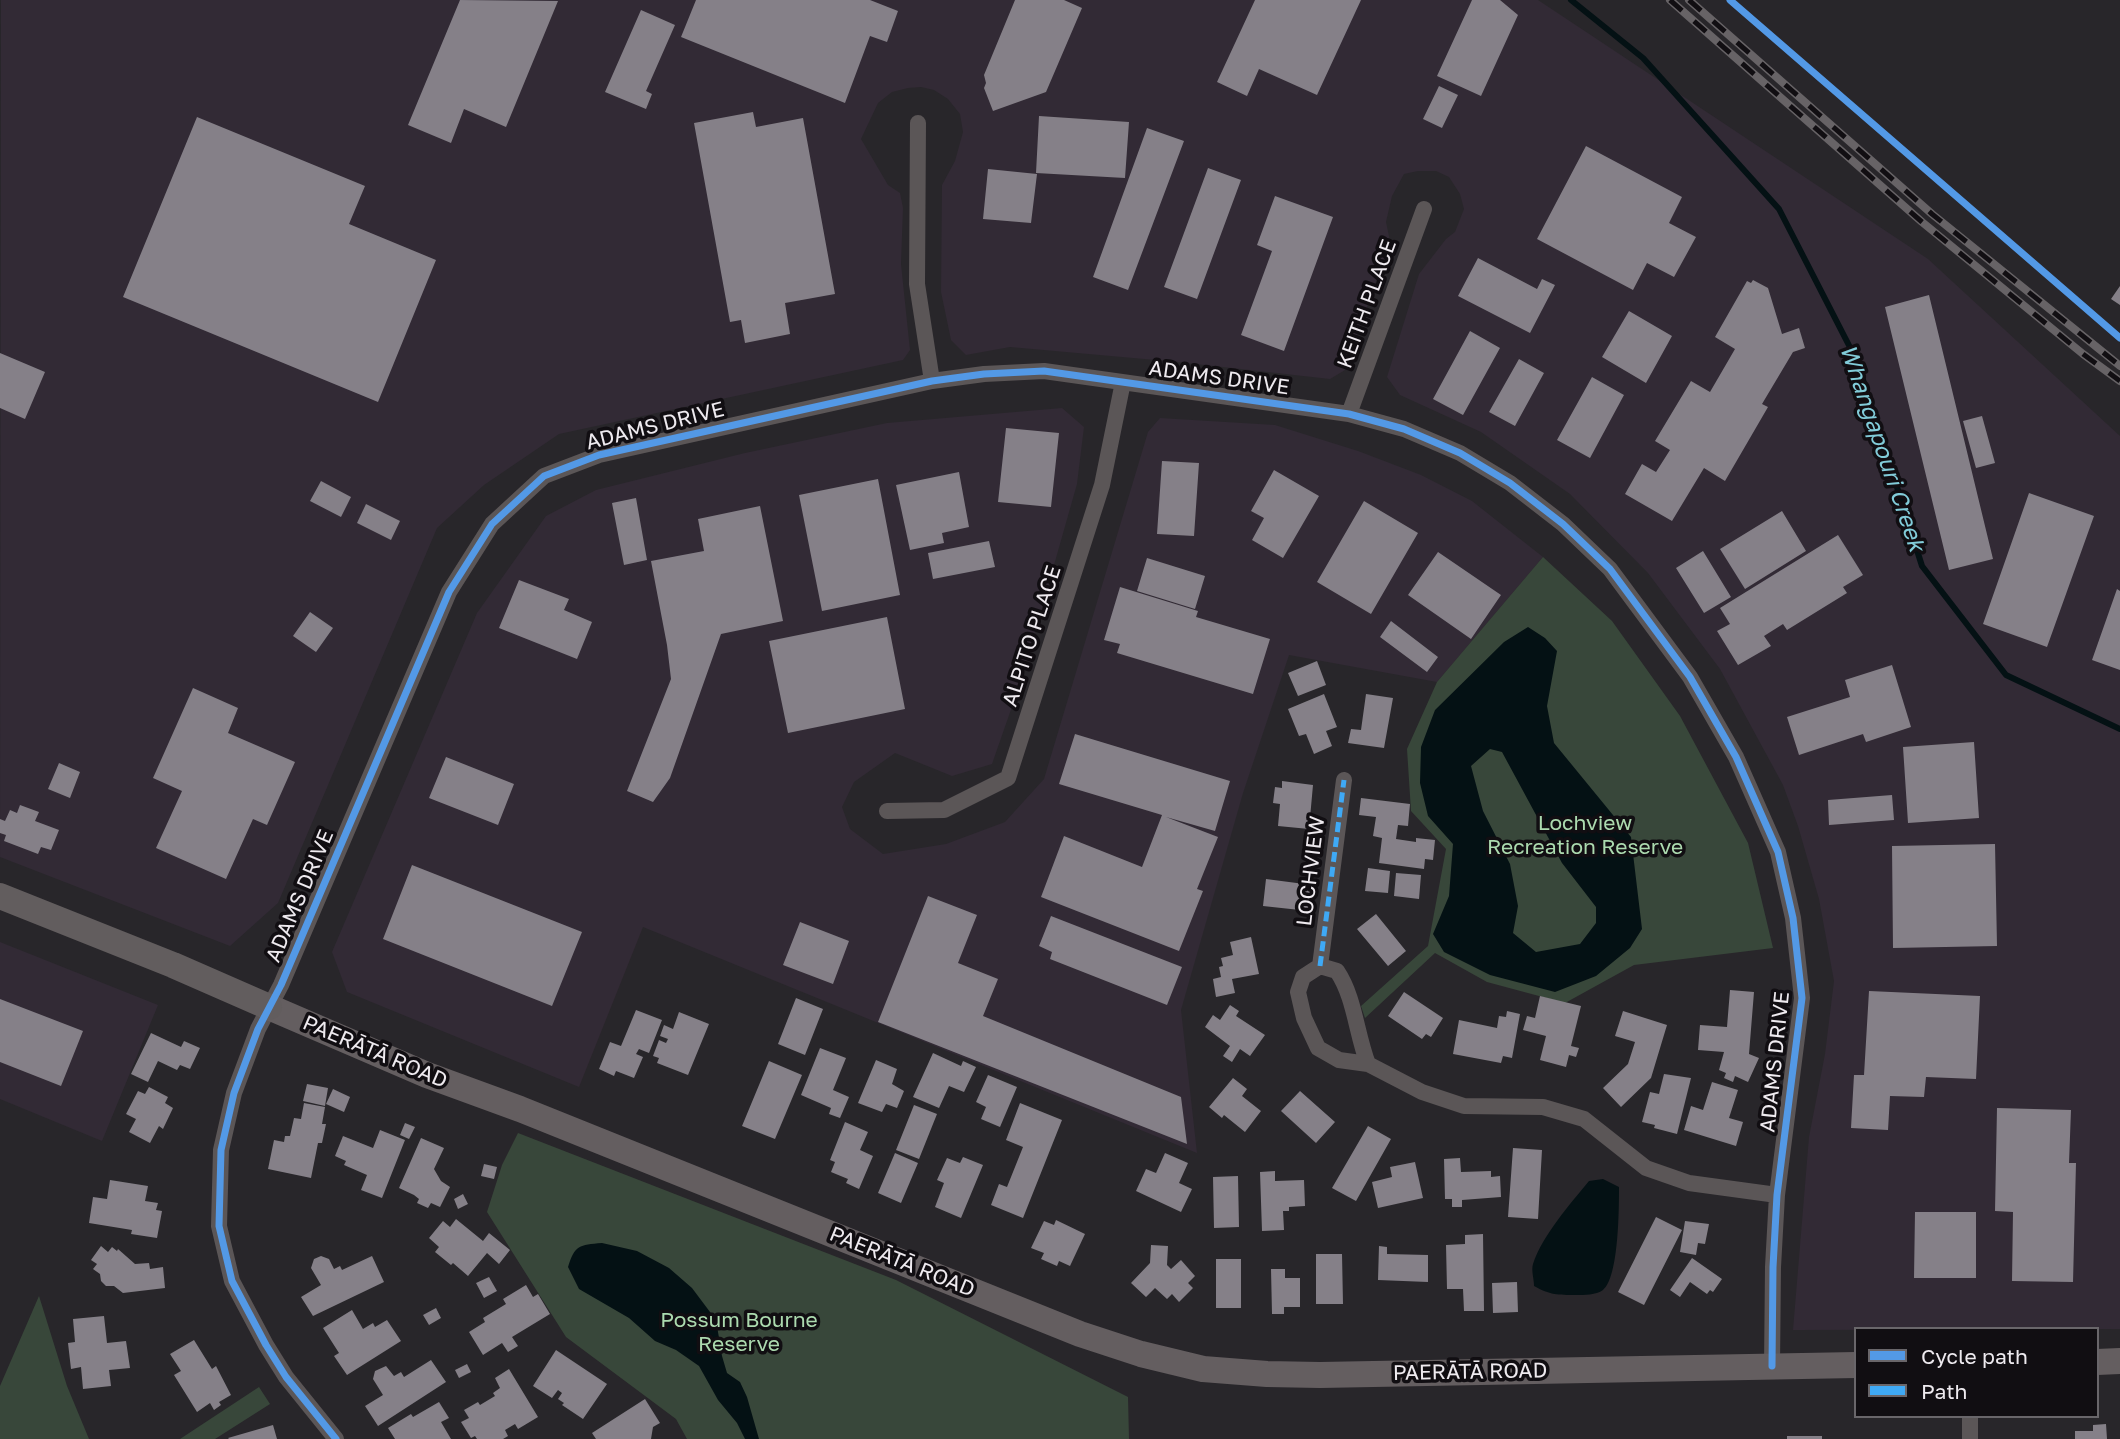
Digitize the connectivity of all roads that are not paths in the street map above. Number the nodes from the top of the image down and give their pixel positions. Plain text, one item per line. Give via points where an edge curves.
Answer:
1 (918, 123) dead end
2 (1424, 209) dead end
3 (932, 381) junction
4 (1123, 382) junction
5 (1349, 414) junction
6 (1343, 780) dead end
7 (887, 811) dead end
8 (0, 896) edge
9 (1320, 966) junction
10 (269, 1007) junction
11 (1368, 1064) junction
12 (1777, 1195) junction
13 (2120, 1361) edge
14 (2099, 1362) edge
15 (1854, 1365) edge
16 (1772, 1366) junction
17 (1970, 1418) edge
18 (336, 1439) edge
19 (1970, 1439) edge

1 - 3 street via 917,285
2 - 5 street, KEITH PLACE
3 - 4 street, ADAMS DRIVE via 1044,372
3 - 10 street, ADAMS DRIVE via 599,455 544,476 492,524 449,592
4 - 5 street, ADAMS DRIVE
4 - 7 street, ALPITO PLACE via 1102,485 1008,778 944,810
5 - 12 street, ADAMS DRIVE via 1404,429 1460,453 1510,483 1563,524 1610,569 1690,677 1736,757 1777,852 1793,918 1802,998
6 - 9 street, LOCHVIEW
8 - 10 highway, PAERĀTĀ ROAD
9 - 11 street via 1337,971 1348,987
9 - 11 street via 1303,977 1298,992 1318,1048 1339,1060
10 - 16 main road, PAERĀTĀ ROAD via 427,1075 1080,1334 1178,1365 1320,1375
10 - 18 street, ADAMS DRIVE via 234,1093 221,1150 219,1226 232,1281 266,1345
11 - 12 street via 1422,1092 1464,1105 1543,1107 1584,1119 1646,1168 1689,1183
12 - 16 street, ADAMS DRIVE
13 - 14 main road
15 - 16 main road, PAERĀTĀ ROAD
17 - 19 street

